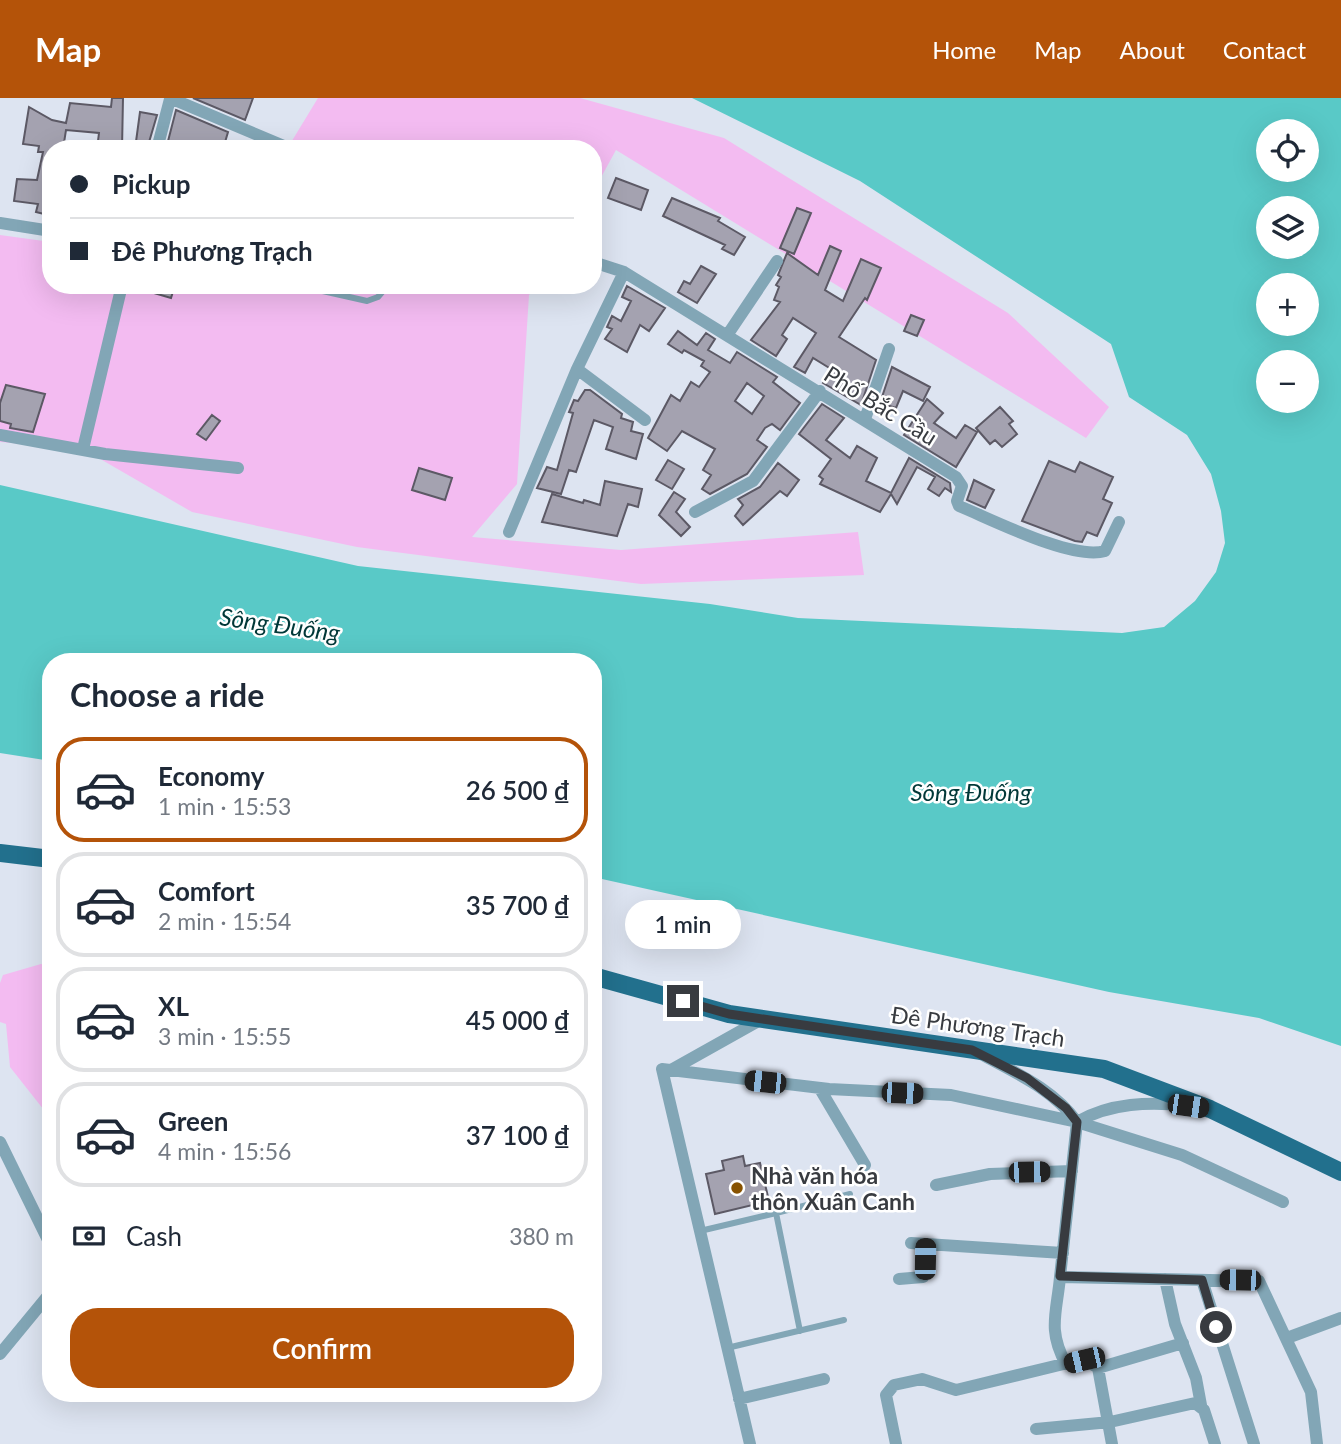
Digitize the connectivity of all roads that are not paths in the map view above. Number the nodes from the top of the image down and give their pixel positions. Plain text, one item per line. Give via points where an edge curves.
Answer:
1 (170, 99) edge
2 (159, 140) edge
3 (269, 140) edge
4 (0, 223) edge
5 (42, 230) edge
6 (776, 261) dead end
7 (602, 265) edge
8 (624, 272) junction
9 (120, 294) edge
10 (336, 294) edge
11 (381, 294) edge
12 (728, 334) junction
13 (889, 349) dead end
14 (577, 369) junction
15 (820, 391) junction
16 (864, 419) junction
17 (645, 420) dead end
18 (0, 435) edge
19 (83, 449) junction
20 (238, 468) dead end
21 (695, 512) dead end
22 (1119, 522) dead end
23 (509, 532) dead end
24 (0, 853) edge
25 (42, 858) edge
26 (602, 979) edge
27 (762, 1019) junction
28 (972, 1050) junction
29 (671, 1070) junction
30 (820, 1089) junction
31 (1210, 1109) junction
32 (1077, 1122) junction
33 (0, 1142) edge
34 (865, 1165) dead end
35 (1072, 1171) junction
36 (1341, 1172) edge
37 (936, 1185) dead end
38 (850, 1194) dead end
39 (1283, 1202) dead end
40 (776, 1213) junction
41 (42, 1228) edge
42 (700, 1231) junction
43 (911, 1243) dead end
44 (925, 1244) junction
45 (1063, 1253) junction
46 (1060, 1276) junction
47 (899, 1279) dead end
48 (1165, 1279) junction
49 (1202, 1280) junction
50 (42, 1303) edge
51 (1341, 1318) edge
52 (844, 1320) dead end
53 (800, 1331) junction
54 (1287, 1338) junction
55 (1183, 1343) junction
56 (727, 1348) junction
57 (0, 1354) edge
58 (1066, 1364) junction
59 (1098, 1368) junction
60 (824, 1379) dead end
61 (739, 1399) junction
62 (1201, 1405) junction
63 (1110, 1422) junction
64 (1036, 1429) dead end
65 (750, 1444) edge
66 (896, 1444) edge
67 (1112, 1444) edge
68 (1215, 1444) edge
69 (1254, 1444) edge
70 (1317, 1444) edge

1 - 2 street
1 - 3 street
4 - 5 street
6 - 12 street
7 - 8 street, Phố Bắc Cầu
8 - 12 street, Phố Bắc Cầu
8 - 14 street
9 - 19 street
10 - 11 lane via 367,301
12 - 15 street, Phố Bắc Cầu
13 - 16 street
14 - 17 street
14 - 23 street
15 - 16 street, Phố Bắc Cầu
15 - 21 street via 753,481
16 - 22 street, Phố Bắc Cầu via 959,480 959,506 1060,547 1105,551
18 - 19 street
19 - 20 street
24 - 25 main road
26 - 27 main road, Đê Phương Trạch
27 - 28 main road, Đê Phương Trạch
27 - 29 street
28 - 31 main road, Đê Phương Trạch via 1104,1069
28 - 32 street via 1027,1078
29 - 30 street
29 - 42 street via 662,1069
30 - 32 street via 951,1095
30 - 34 street
31 - 32 street via 1166,1103 1096,1111
31 - 36 main road, Đê Phương Trạch
32 - 35 street
32 - 39 street via 1182,1155
33 - 41 street
35 - 37 street via 990,1174
35 - 45 street
38 - 40 lane
40 - 42 lane
40 - 53 lane
42 - 56 street
43 - 44 street
44 - 45 street
44 - 47 street via 923,1278
45 - 46 street
46 - 48 street
46 - 58 street via 1052,1325
48 - 49 street
48 - 55 street
49 - 54 street via 1259,1281
49 - 69 street
50 - 57 street
51 - 54 street
52 - 53 lane
53 - 56 lane
54 - 70 street via 1311,1392
55 - 59 street
55 - 62 street
56 - 61 street
58 - 59 street via 1084,1360
58 - 66 street via 957,1390 922,1380 894,1385 886,1395
59 - 63 street
60 - 61 street
61 - 65 street
62 - 63 street via 1180,1405
62 - 68 street
63 - 64 street
63 - 67 street

